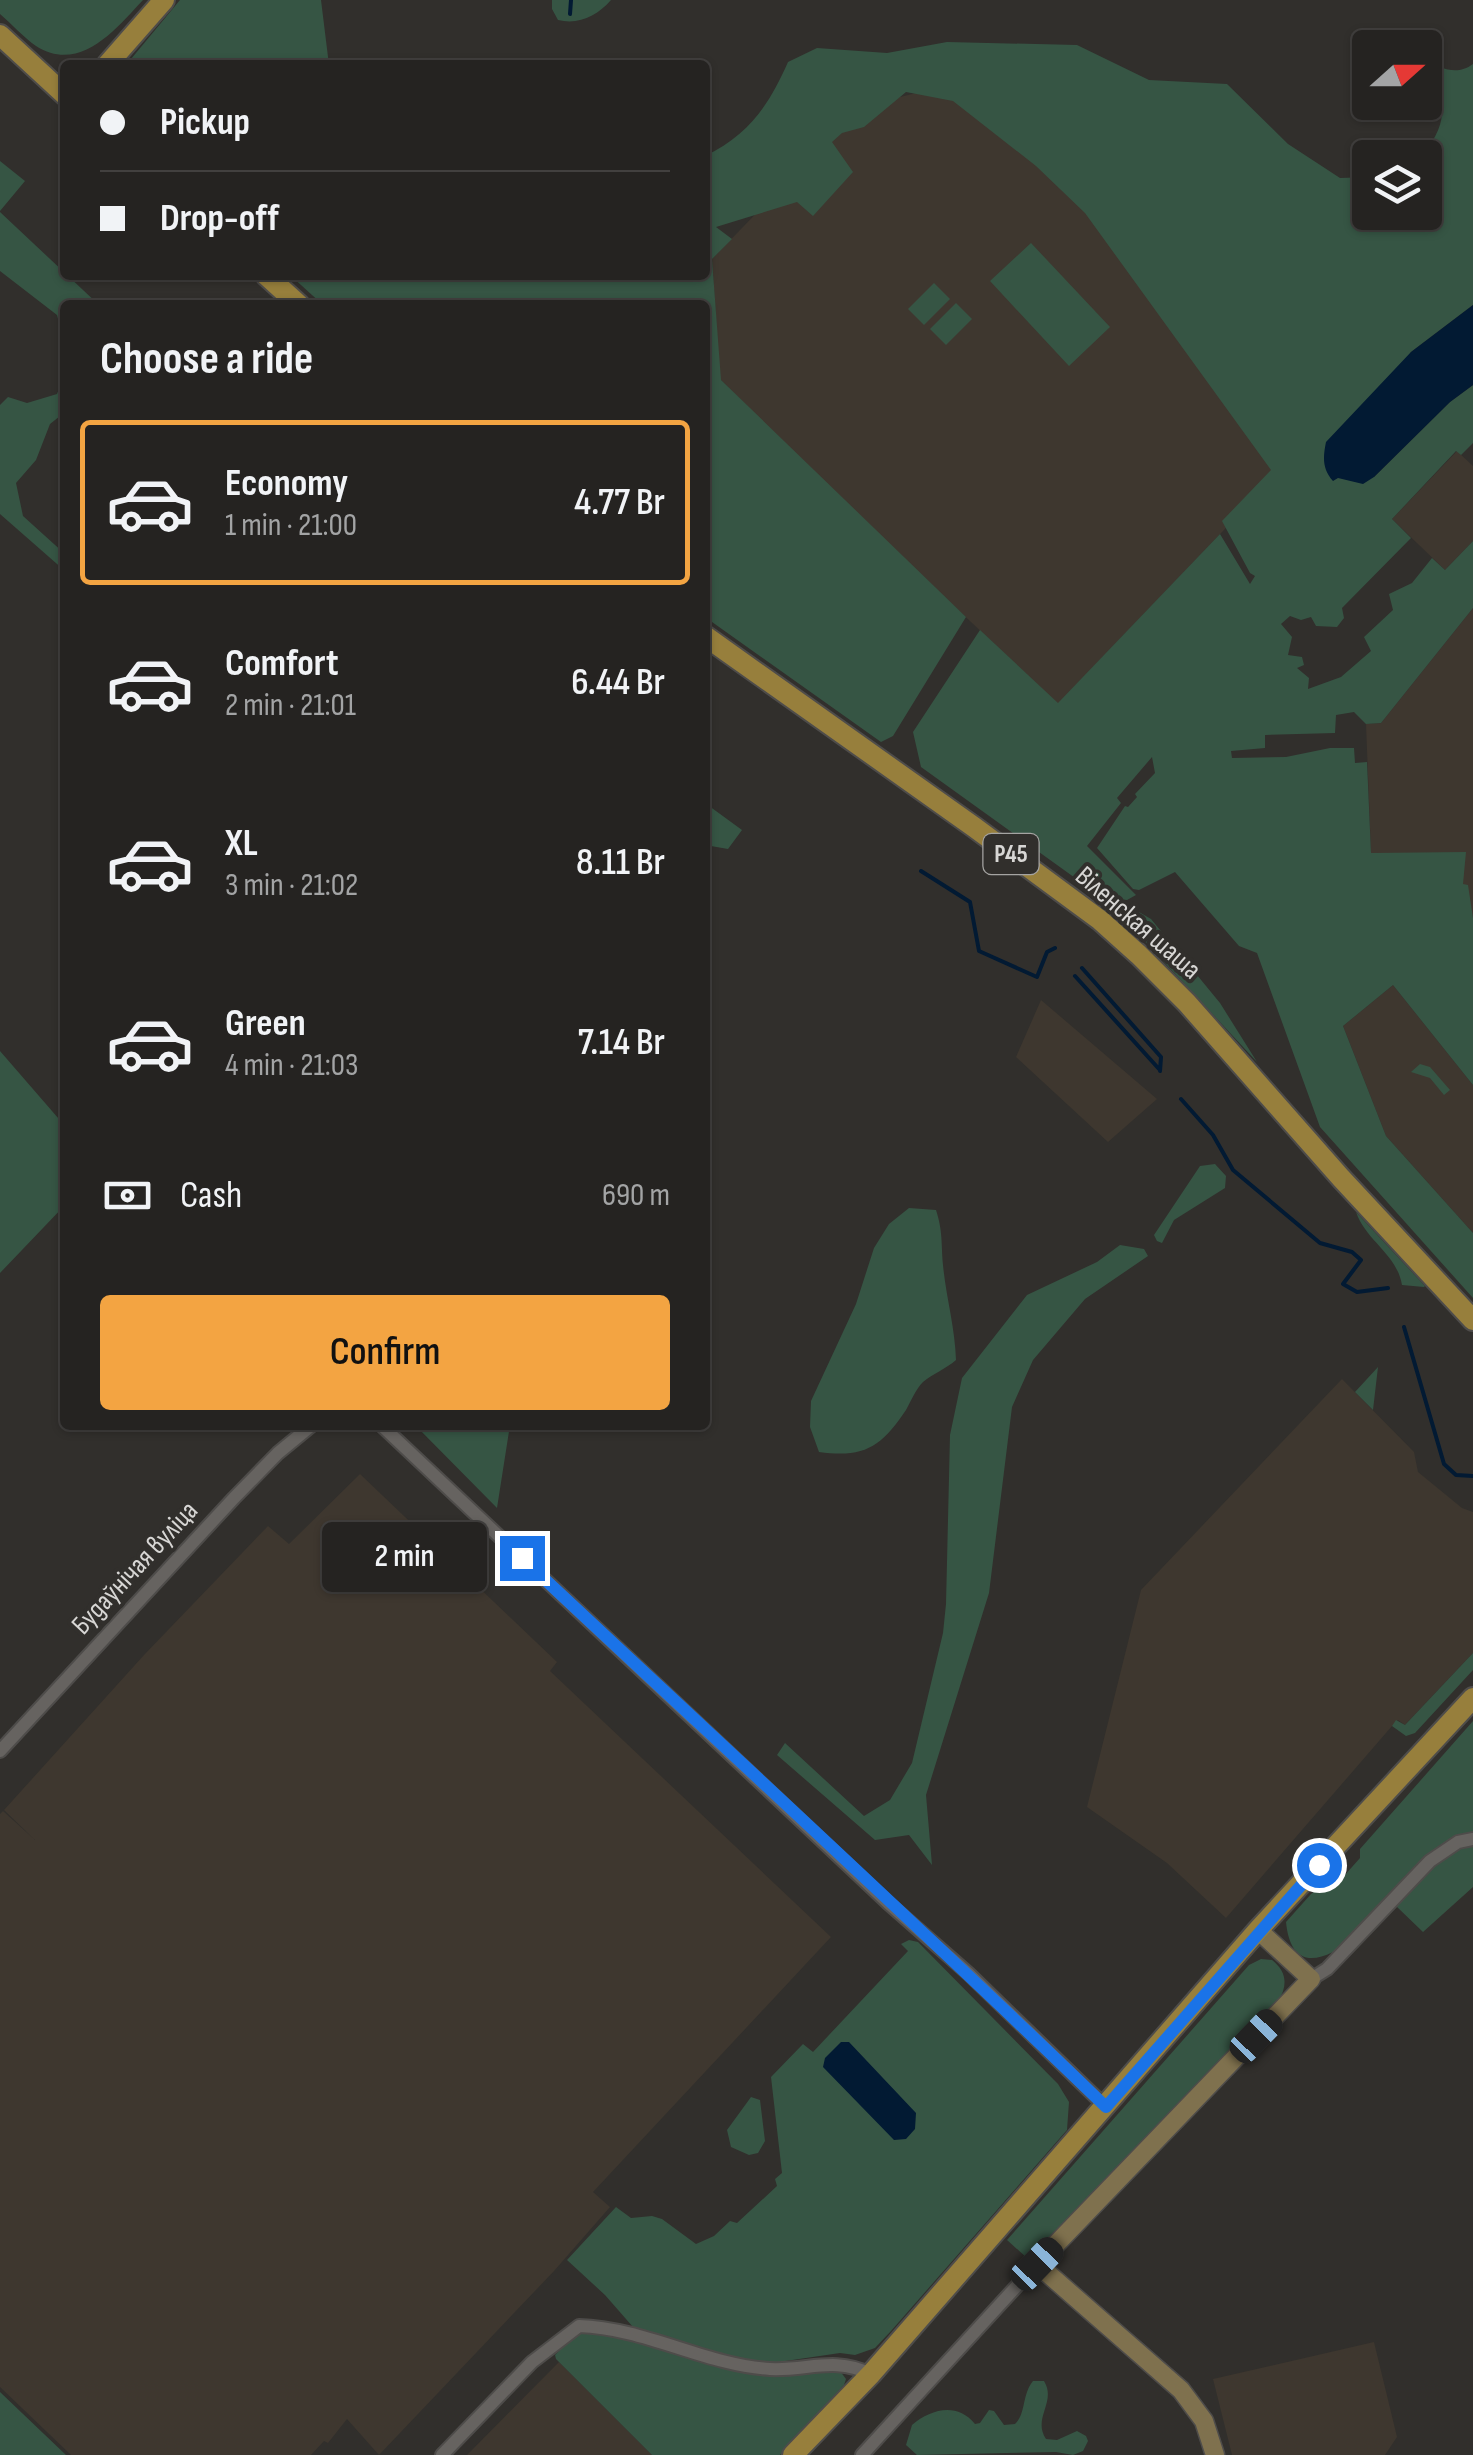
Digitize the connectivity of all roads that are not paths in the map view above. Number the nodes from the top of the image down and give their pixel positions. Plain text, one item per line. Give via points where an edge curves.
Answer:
1 (164, 0) edge
2 (0, 35) edge
3 (111, 60) edge
4 (60, 90) edge
5 (272, 280) edge
6 (294, 300) edge
7 (710, 640) edge
8 (1473, 1320) edge
9 (306, 1430) edge
10 (386, 1430) edge
11 (1473, 1698) edge
12 (0, 1751) edge
13 (1473, 1839) edge
14 (1258, 1930) junction
15 (1310, 1979) junction
16 (1106, 2107) junction
17 (1037, 2264) junction
18 (870, 2374) junction
19 (442, 2455) edge
20 (793, 2455) edge
21 (862, 2455) edge
22 (1215, 2455) edge

1 - 3 main road
2 - 4 main road
5 - 6 main road
7 - 8 main road, Віленская шаша / Р45 via 1126,943
9 - 12 street, Будаўнічая вуліца via 234,1498
10 - 16 street
11 - 14 main road
13 - 15 street via 1444,1850
14 - 15 street
14 - 16 main road
15 - 17 street
16 - 18 main road
17 - 21 street
17 - 22 street via 1180,2390 1204,2421
18 - 19 street via 826,2363 772,2369 738,2364 630,2332 579,2326 532,2362
18 - 20 main road

